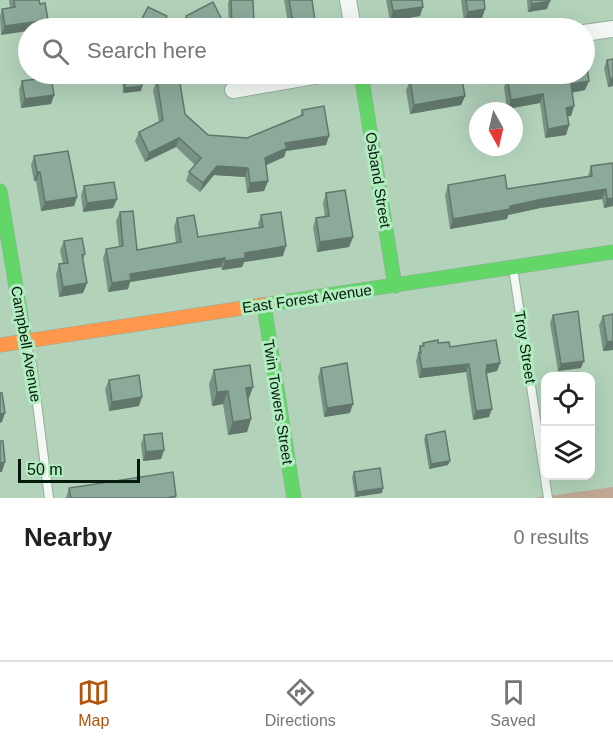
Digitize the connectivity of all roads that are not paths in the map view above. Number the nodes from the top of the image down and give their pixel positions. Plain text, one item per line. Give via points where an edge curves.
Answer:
1 (348, 0) edge
2 (351, 18) edge
3 (613, 29) edge
4 (595, 32) edge
5 (268, 84) edge
6 (363, 84) edge
7 (233, 90) dead end
8 (0, 190) edge
9 (613, 252) edge
10 (513, 268) junction
11 (395, 286) junction
12 (264, 305) junction
13 (25, 341) junction
14 (0, 345) edge
15 (49, 498) edge
16 (294, 498) edge
17 (548, 498) edge

1 - 2 street
3 - 4 street
5 - 7 street
6 - 11 street, Osband Street
8 - 13 street, Campbell Avenue
9 - 10 street, East Forest Avenue
10 - 11 street, East Forest Avenue
10 - 17 lane, Troy Street
11 - 12 street, East Forest Avenue
12 - 13 street, East Forest Avenue
12 - 16 street, Twin Towers Street
13 - 14 street, East Forest Avenue
13 - 15 lane, Campbell Avenue via 32,364

